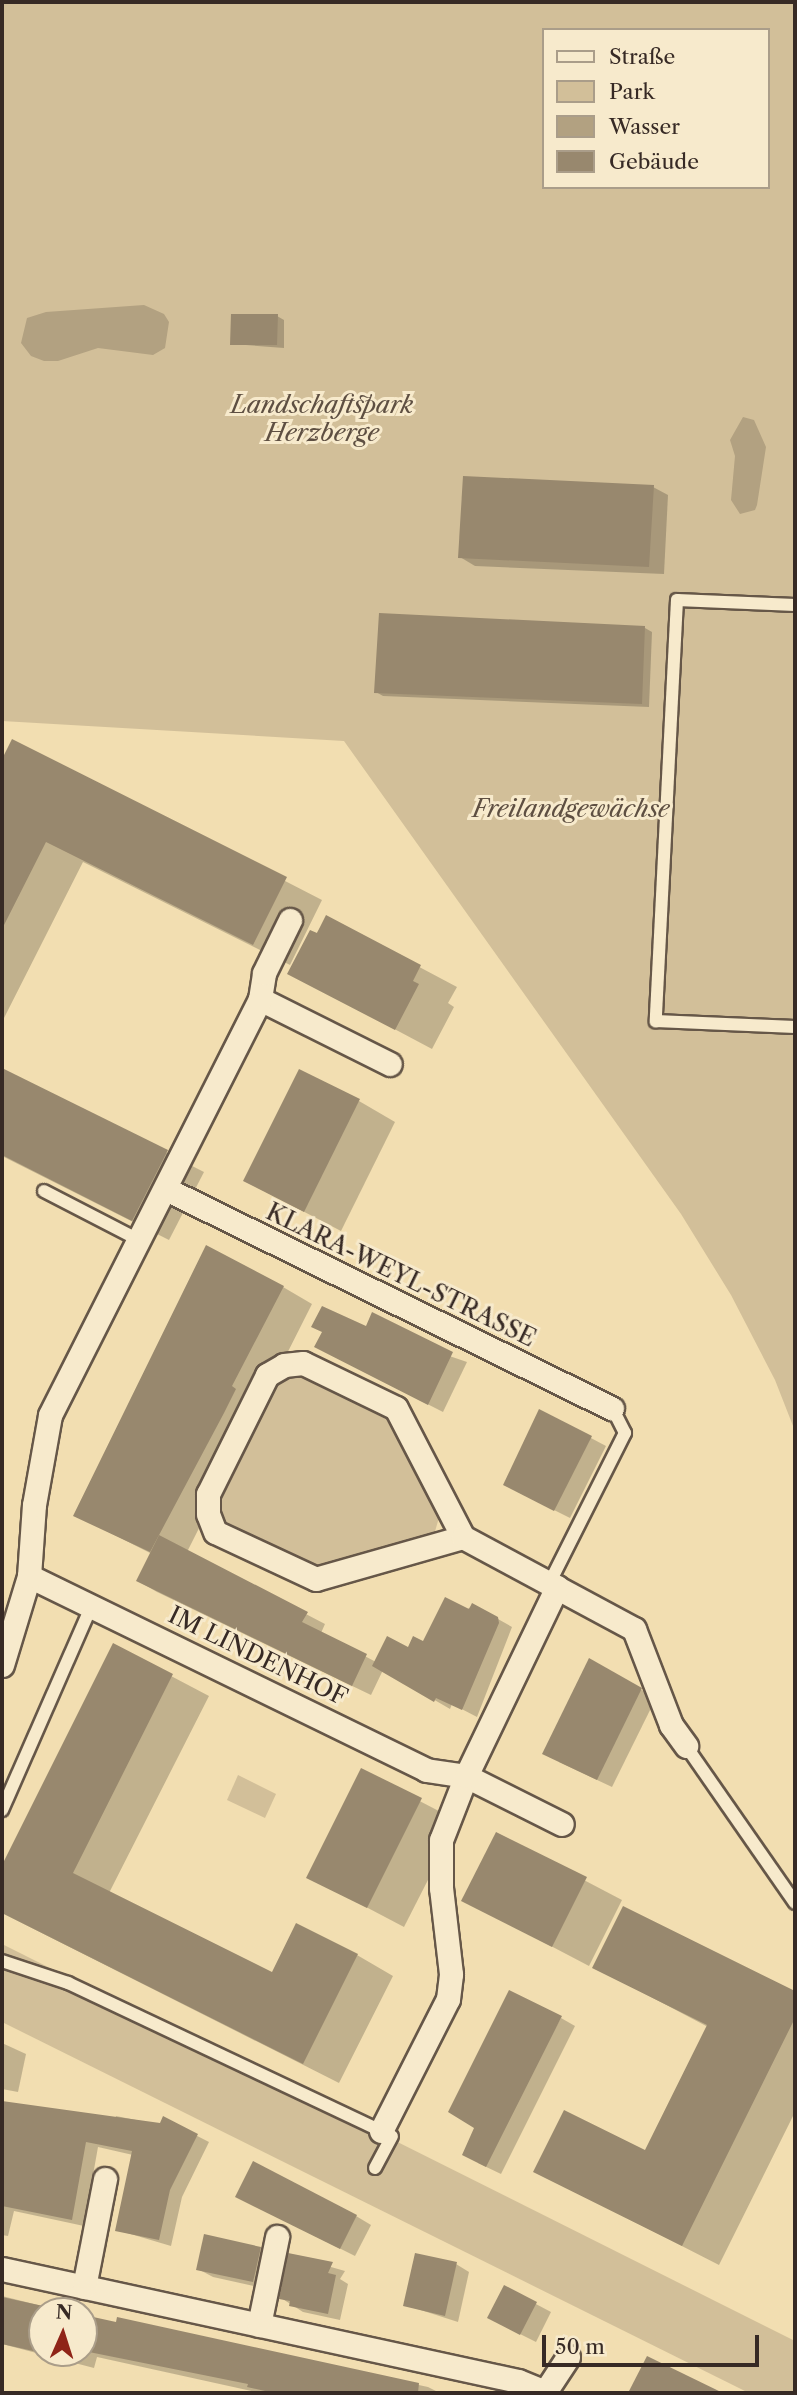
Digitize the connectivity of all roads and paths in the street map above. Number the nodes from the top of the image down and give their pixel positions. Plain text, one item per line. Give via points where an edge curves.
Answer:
1 (795, 605) edge
2 (290, 920) dead end
3 (260, 999) junction
4 (795, 1027) edge
5 (390, 1064) dead end
6 (166, 1189) junction
7 (44, 1191) dead end
8 (141, 1241) junction
9 (612, 1408) joint
10 (463, 1538) junction
11 (29, 1576) junction
12 (553, 1584) junction
13 (93, 1603) junction
14 (2, 1665) edge
15 (686, 1746) joint
16 (466, 1776) junction
17 (2, 1810) edge
18 (562, 1824) dead end
19 (795, 1903) edge
20 (2, 1961) edge
21 (387, 2133) junction
22 (375, 2168) dead end
23 (105, 2179) dead end
24 (277, 2236) dead end
25 (2, 2269) edge
26 (83, 2287) junction
27 (259, 2325) junction
28 (568, 2357) dead end
29 (546, 2393) edge

1 - 4 lane via 677,600 656,1021
2 - 3 street via 264,973
3 - 5 street
3 - 6 street
6 - 8 street
6 - 9 street, KLARA-WEYL-STRASSE
7 - 8 lane
8 - 11 street via 50,1415 34,1505
9 - 12 lane via 625,1433
10 - 10 street via 396,1408 303,1363 284,1365 267,1375 208,1494 208,1514 215,1532 316,1579
10 - 12 street
11 - 13 street, IM LINDENHOF
11 - 14 street
12 - 15 street via 634,1629 671,1725
12 - 16 street
13 - 16 street, IM LINDENHOF via 426,1770
13 - 17 lane
15 - 19 lane
16 - 18 street, IM LINDENHOF
16 - 21 street via 441,1840 449,1999
20 - 21 lane via 68,1983
21 - 22 lane
23 - 26 street
24 - 27 street
25 - 26 street
26 - 27 street
27 - 29 street via 518,2381
28 - 29 street

